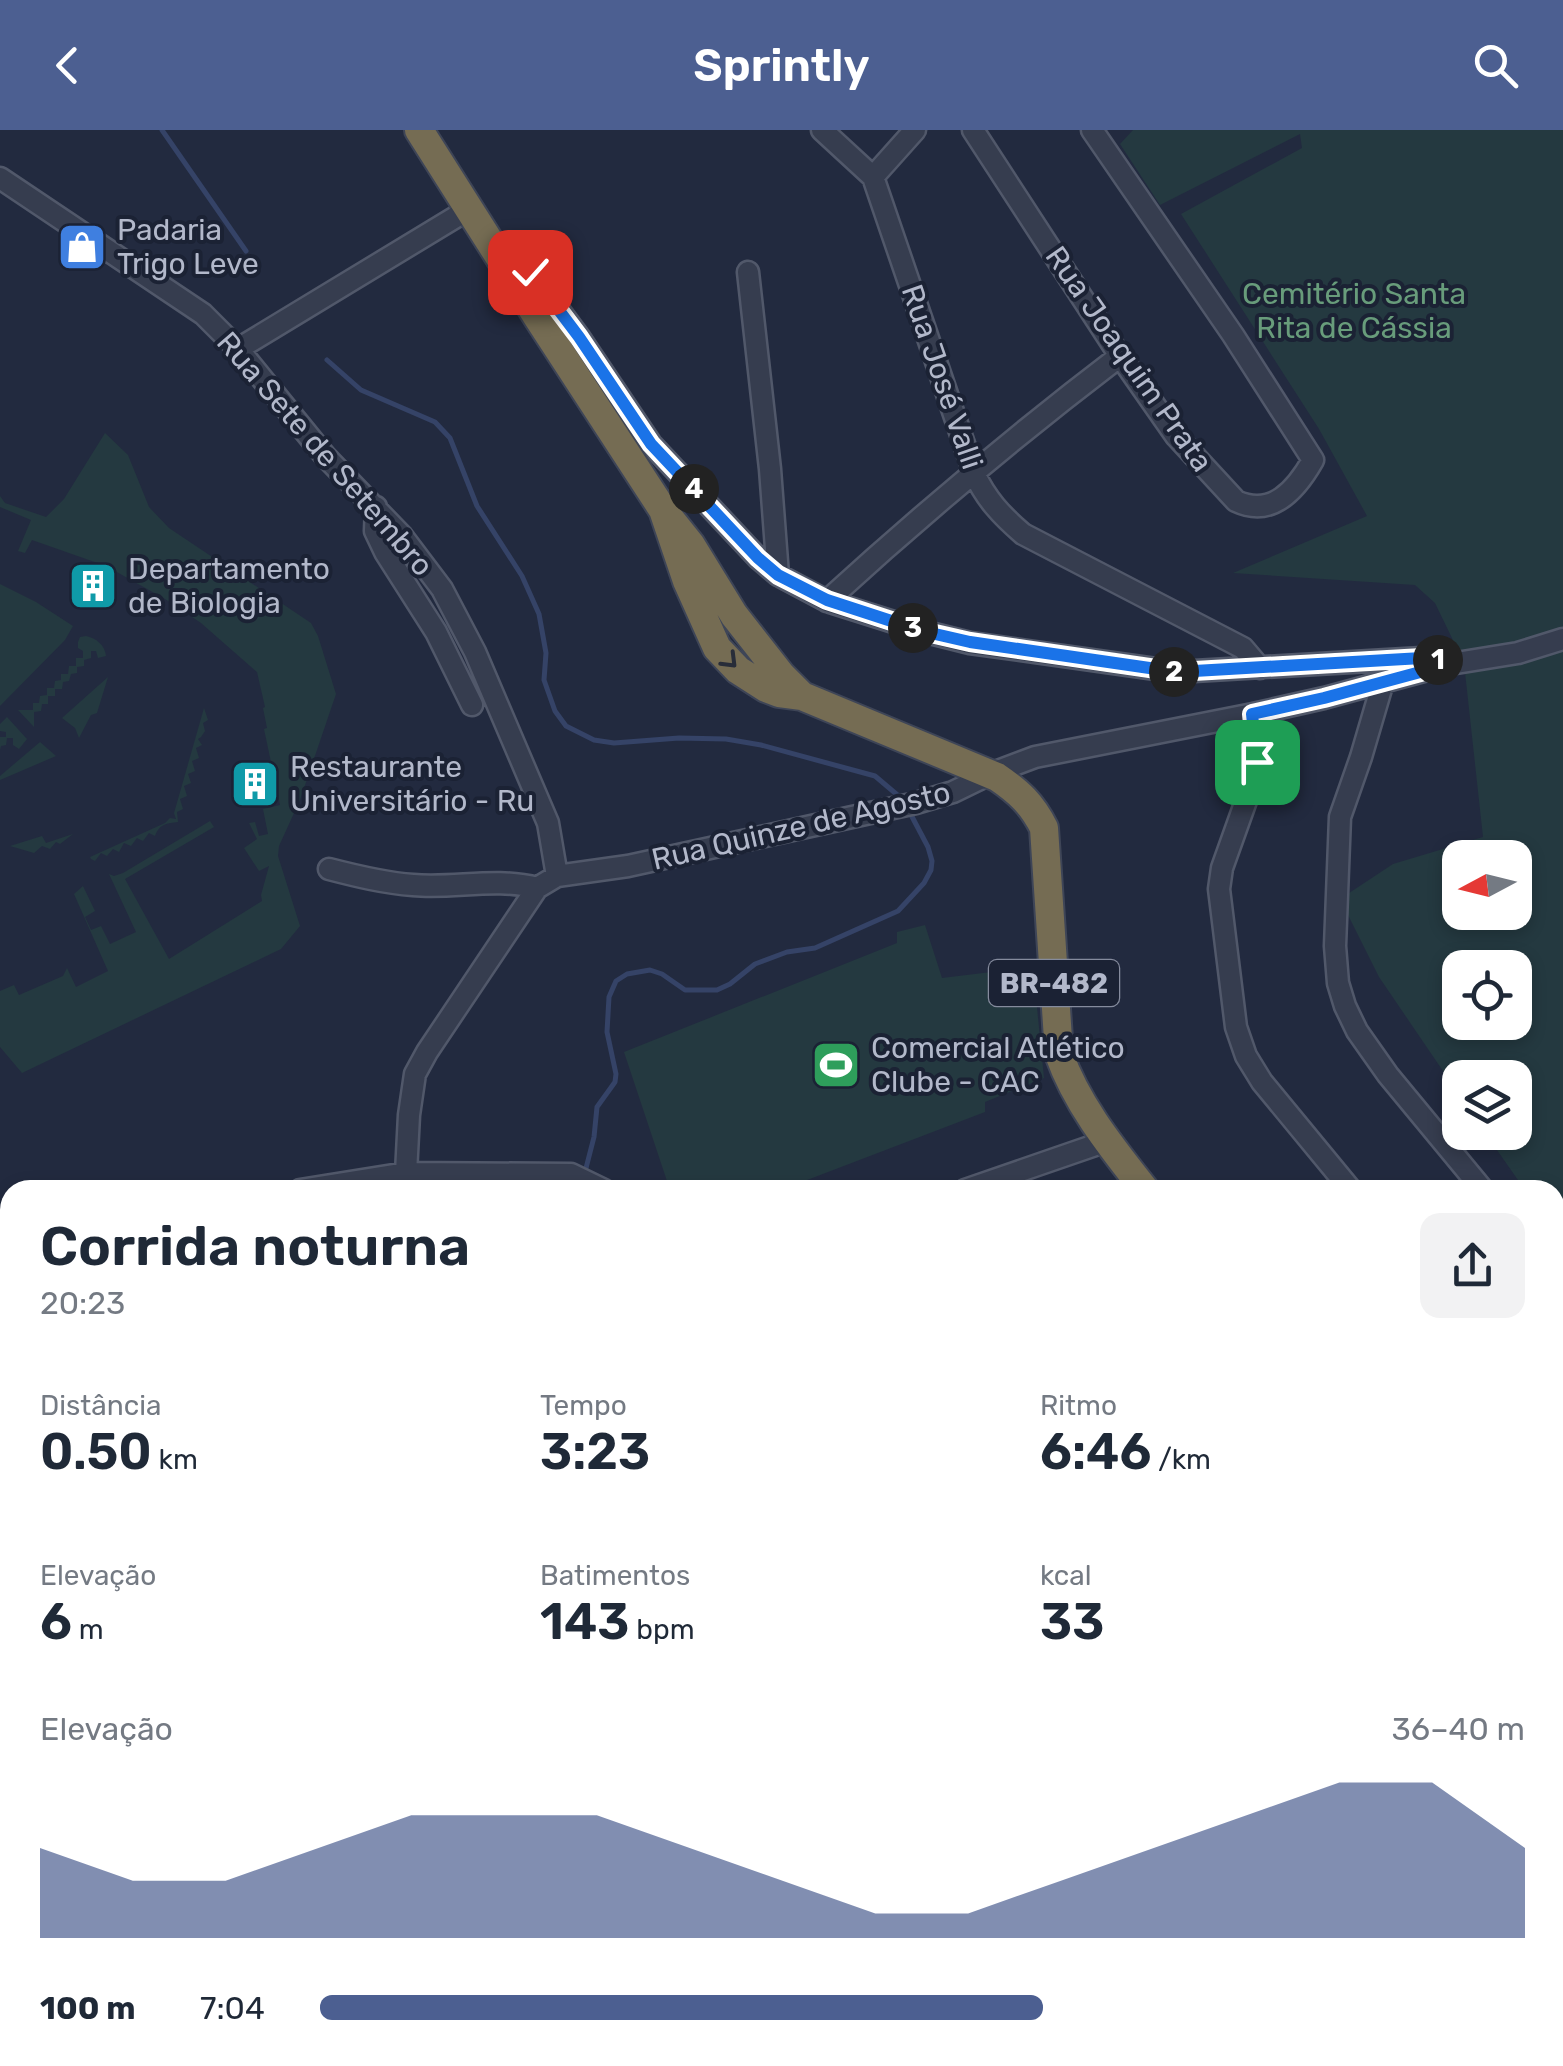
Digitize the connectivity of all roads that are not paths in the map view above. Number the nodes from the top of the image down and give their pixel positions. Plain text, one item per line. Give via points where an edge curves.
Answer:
1 (419, 130) edge
2 (822, 130) edge
3 (915, 130) edge
4 (973, 130) edge
5 (1092, 130) edge
6 (874, 177) junction
7 (0, 178) edge
8 (468, 208) junction
9 (488, 238) junction
10 (748, 272) dead end
11 (238, 349) junction
12 (1120, 356) junction
13 (974, 472) junction
14 (376, 507) junction
15 (662, 510) junction
16 (778, 575) junction
17 (827, 600) junction
18 (734, 615) junction
19 (707, 628) junction
20 (1563, 640) edge
21 (1450, 664) junction
22 (1260, 668) junction
23 (1382, 682) junction
24 (802, 696) junction
25 (472, 705) dead end
26 (1252, 714) junction
27 (990, 774) junction
28 (329, 869) dead end
29 (557, 876) junction
30 (538, 888) junction
31 (1106, 1141) junction
32 (406, 1173) junction
33 (362, 1180) edge
34 (583, 1180) edge
35 (996, 1180) edge
36 (1137, 1180) edge
37 (1343, 1180) edge
38 (1475, 1180) edge

1 - 8 highway, BR-482
2 - 6 street
3 - 6 street
4 - 12 street, Rua Joaquim Prata
5 - 12 street, Rua Joaquim Prata via 1314,460 1302,481 1260,508 1236,500 1176,436
6 - 13 street, Rua José Valli
7 - 11 street, Rua Sete de Setembro via 202,314
8 - 9 highway, BR-482
8 - 11 street
9 - 15 highway, BR-482
9 - 16 street via 530,272 651,444
10 - 16 street
11 - 14 street, Rua Sete de Setembro
12 - 13 street
13 - 17 street
13 - 22 street, Rua José Valli via 999,513 1024,534 1243,648
14 - 25 street via 375,531 385,552
14 - 29 street, Rua Sete de Setembro via 442,589 475,652 548,822
15 - 18 highway, BR-482
15 - 19 highway, BR-482
16 - 17 street
17 - 22 street via 970,642 1177,672
18 - 19 highway
18 - 24 highway, BR-482
19 -> 24 highway, BR-482 via 738,670 779,694
20 - 21 street
21 - 22 street via 1422,658
21 - 23 street, Rua Quinze de Agosto
23 - 26 street, Rua Quinze de Agosto
23 - 38 street via 1340,817 1338,983 1356,1031
24 - 27 highway, BR-482
26 - 27 street, Rua Quinze de Agosto via 1052,753
26 - 37 street via 1257,762 1220,889 1236,1027 1262,1082
27 - 29 street, Rua Quinze de Agosto via 908,805
27 - 31 highway, BR-482 via 1023,794 1044,828 1059,1054
28 - 30 street via 415,886
29 - 30 street
30 - 32 street via 415,1074
31 - 35 street
31 - 36 highway, BR-482
32 - 33 street
32 - 34 street via 571,1174

